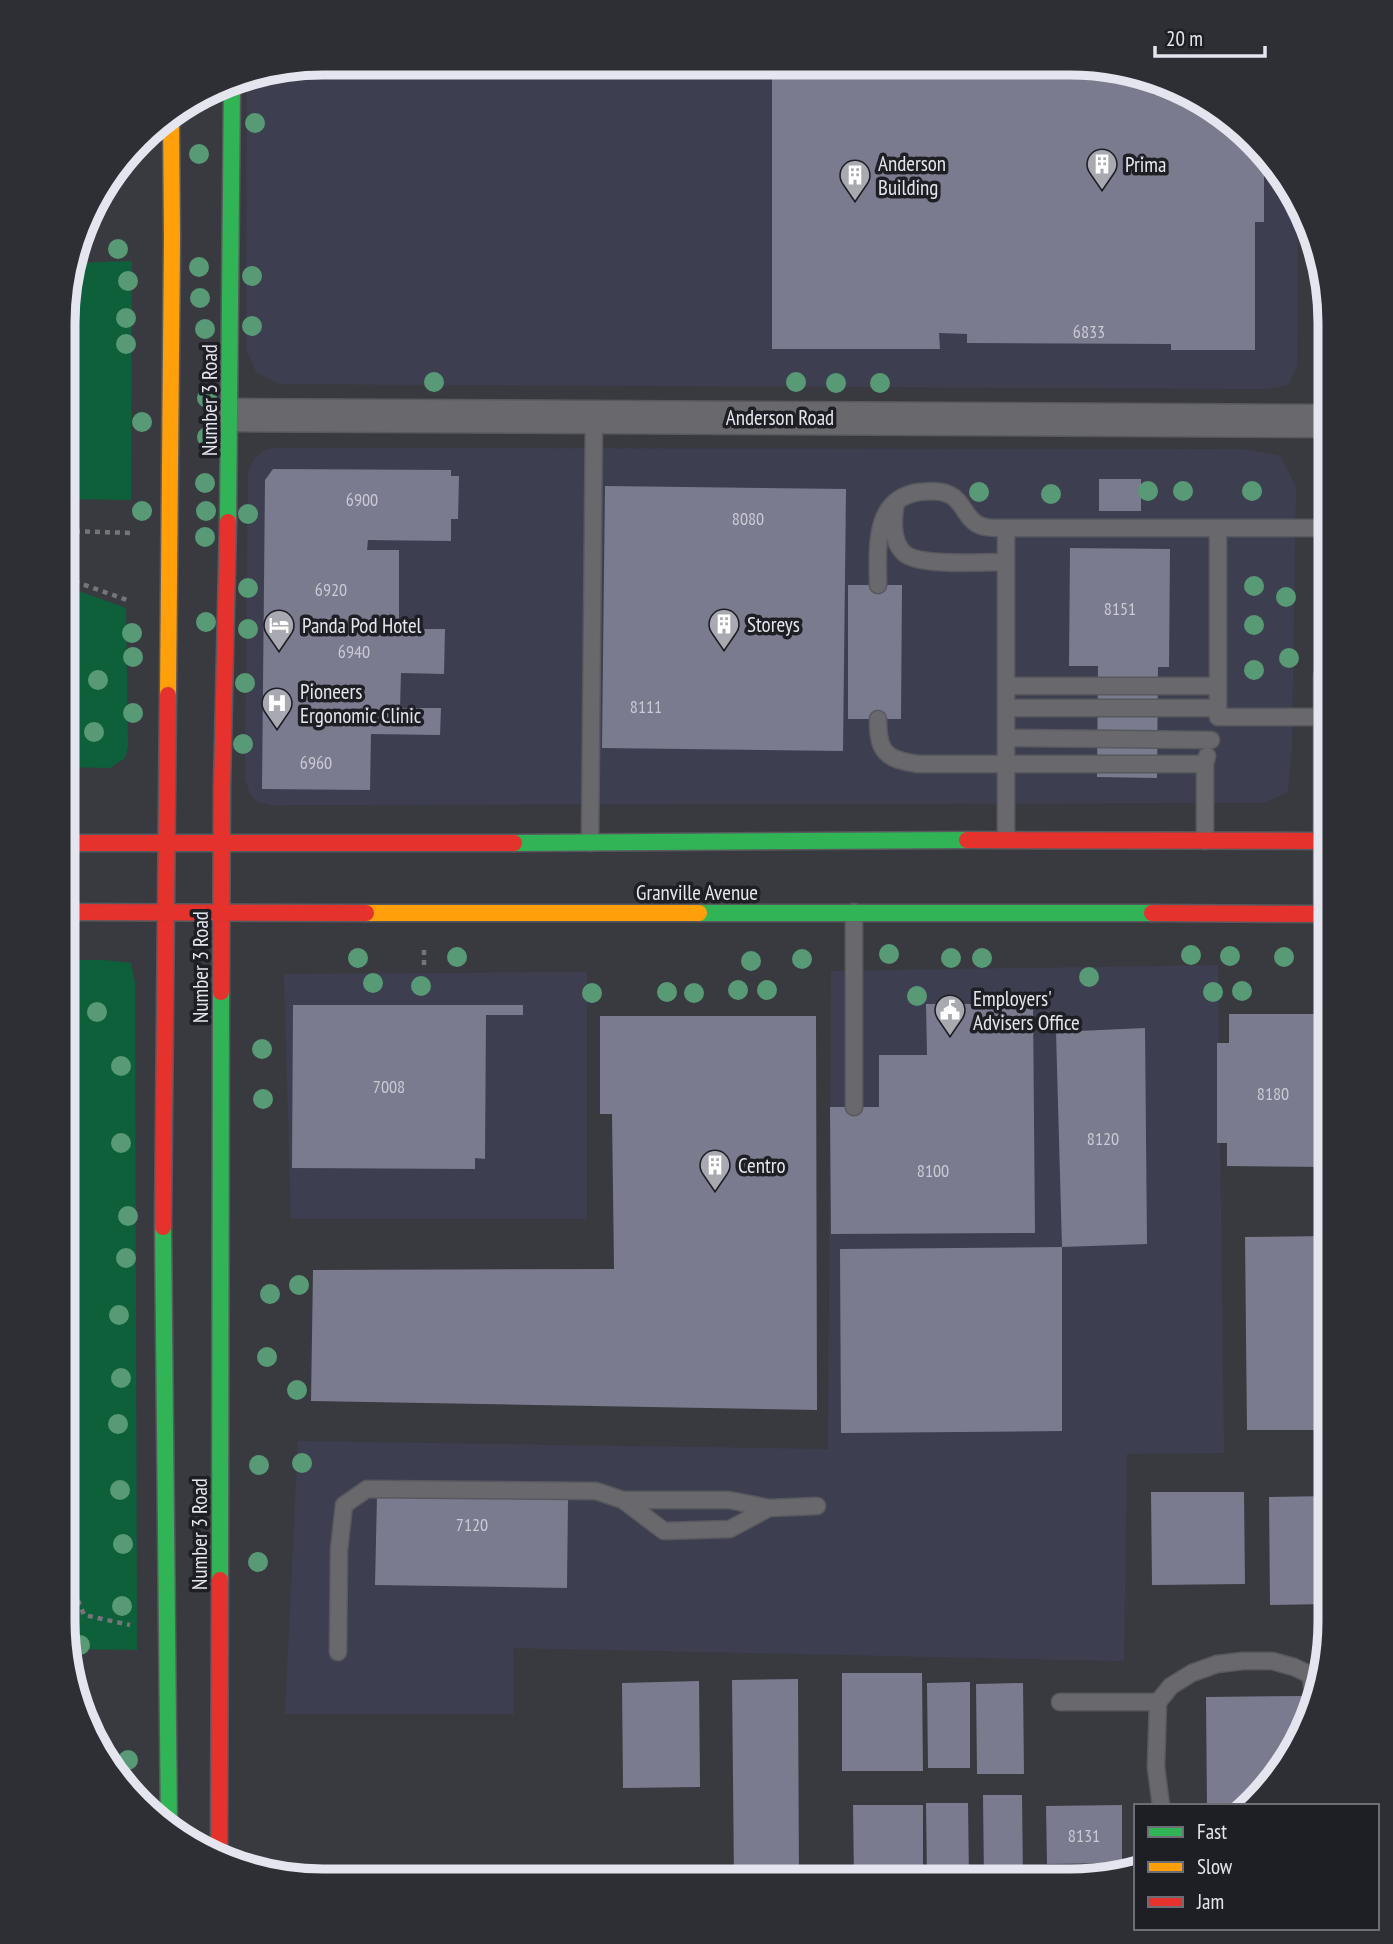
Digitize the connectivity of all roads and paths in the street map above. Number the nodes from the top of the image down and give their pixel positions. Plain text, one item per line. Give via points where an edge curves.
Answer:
1 (232, 93) edge
2 (171, 128) edge
3 (230, 415) junction
4 (594, 416) junction
5 (1318, 421) edge
6 (896, 502) junction
7 (1006, 528) junction
8 (1318, 528) edge
9 (1218, 529) junction
10 (75, 531) edge
11 (138, 533) dead end
12 (1006, 562) junction
13 (75, 581) edge
14 (878, 585) dead end
15 (138, 603) dead end
16 (1006, 686) junction
17 (1218, 687) junction
18 (1006, 708) junction
19 (1218, 713) junction
20 (1318, 717) edge
21 (878, 719) dead end
22 (1006, 738) junction
23 (1211, 740) junction
24 (1007, 764) junction
25 (1205, 764) junction
26 (1006, 840) junction
27 (1205, 841) junction
28 (1318, 841) edge
29 (75, 843) edge
30 (166, 843) junction
31 (222, 843) junction
32 (590, 843) junction
33 (75, 912) edge
34 (165, 912) junction
35 (222, 912) junction
36 (854, 912) junction
37 (1318, 914) edge
38 (424, 949) dead end
39 (424, 970) dead end
40 (854, 1107) dead end
41 (623, 1500) junction
42 (817, 1506) dead end
43 (769, 1508) junction
44 (75, 1593) edge
45 (132, 1626) dead end
46 (338, 1652) dead end
47 (1312, 1673) edge
48 (1060, 1702) dead end
49 (1158, 1702) junction
50 (1161, 1804) edge
51 (169, 1814) edge
52 (219, 1845) edge

1 - 3 main road, Number 3 Road
2 - 30 main road, Number 3 Road
3 - 4 street, Anderson Road
3 - 31 main road, Number 3 Road
4 - 5 street, Anderson Road
4 - 32 lane
6 - 7 lane via 911,494 950,494 975,524
6 - 12 lane via 894,525 904,554 928,562
6 - 14 lane via 884,516 878,535
7 - 9 lane
7 - 12 lane
8 - 9 lane
9 - 17 lane
10 - 11 path
12 - 16 lane
13 - 15 path
16 - 17 lane
16 - 18 lane
17 - 19 lane
18 - 19 lane
18 - 22 lane
19 - 20 lane
19 - 23 lane
21 - 24 lane via 881,748 895,759 918,764
22 - 23 lane
22 - 24 lane
23 - 25 lane
24 - 25 lane
24 - 26 lane
25 - 27 lane
26 - 27 main road
26 - 32 main road
27 - 28 main road
29 - 30 main road
30 - 31 main road
30 - 34 main road, Number 3 Road
31 - 32 main road
31 - 35 main road, Number 3 Road
33 - 34 main road, Granville Avenue
34 - 35 main road, Granville Avenue
34 - 51 main road, Number 3 Road via 163,1270
35 - 36 main road, Granville Avenue
35 - 52 main road, Number 3 Road
36 - 37 main road, Granville Avenue
36 - 40 lane
38 - 39 path
41 - 43 lane via 729,1500
41 - 43 lane via 664,1531 730,1529
41 - 46 lane via 596,1491 367,1489 344,1505
42 - 43 lane
44 - 45 path via 84,1615
47 - 49 lane via 1272,1661 1217,1664 1171,1686
48 - 49 lane
49 - 50 lane via 1156,1767

